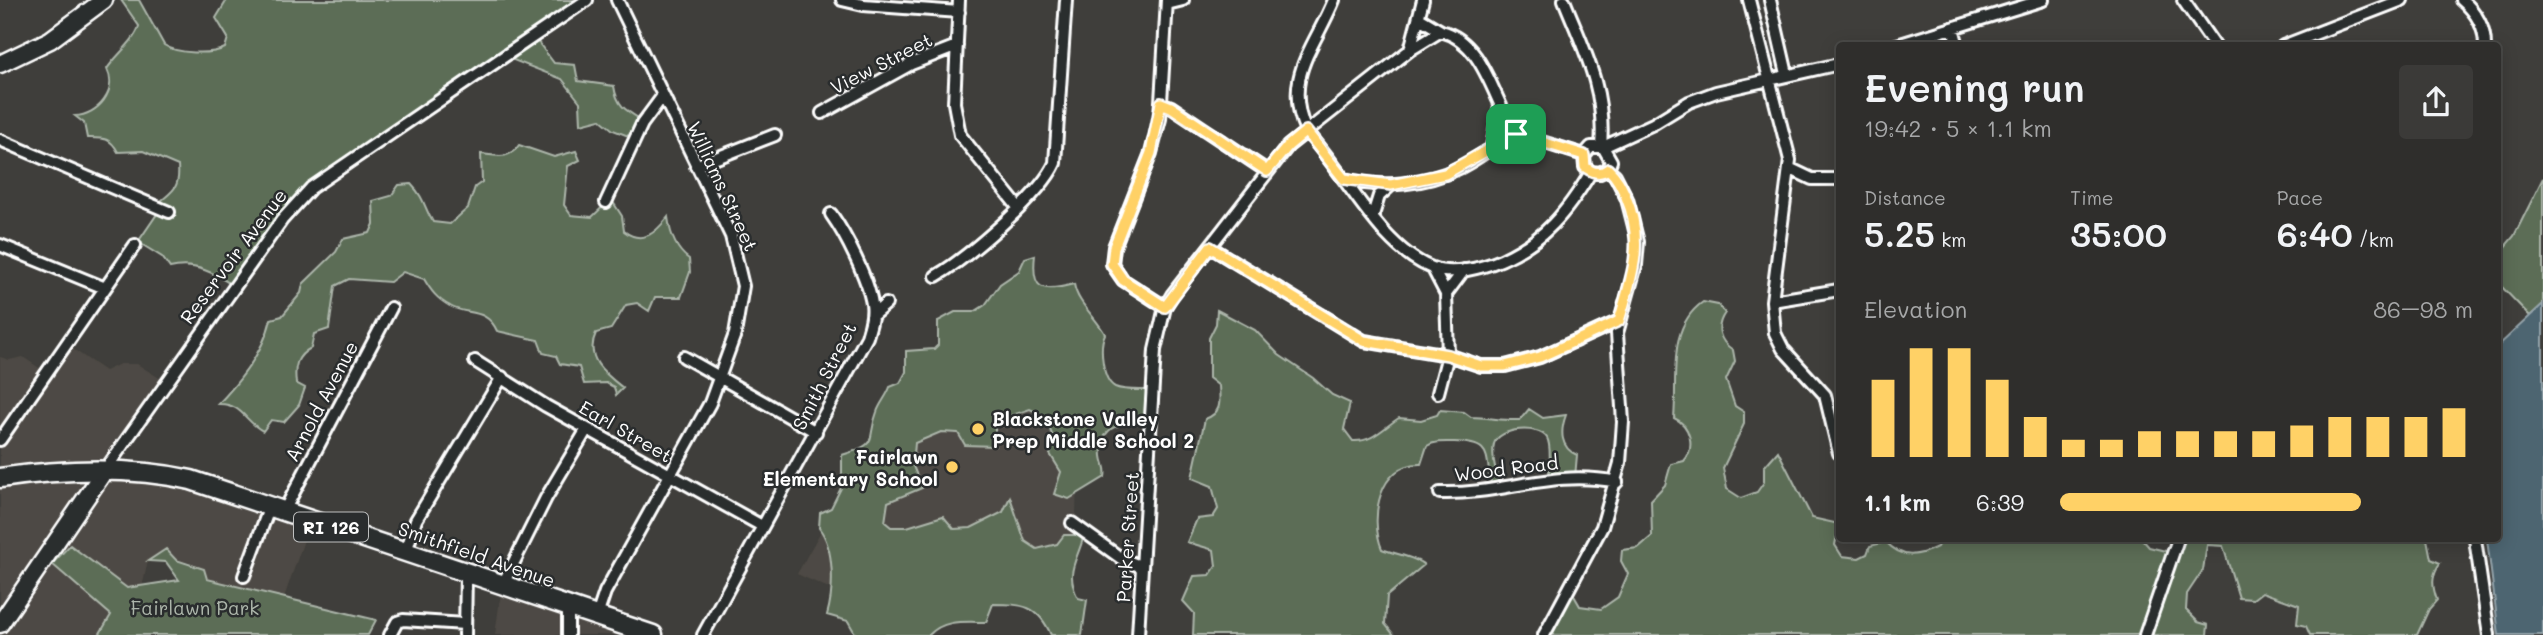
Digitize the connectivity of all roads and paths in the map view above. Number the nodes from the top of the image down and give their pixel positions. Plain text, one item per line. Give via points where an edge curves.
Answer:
1 (104, 0) edge
2 (587, 0) edge
3 (617, 0) edge
4 (842, 0) edge
5 (959, 0) edge
6 (1066, 0) edge
7 (1183, 0) edge
8 (1334, 0) edge
9 (1423, 0) edge
10 (1563, 0) edge
11 (1749, 0) edge
12 (1770, 0) edge
13 (2043, 0) edge
14 (2183, 0) edge
15 (2402, 0) edge
16 (2462, 0) edge
17 (1167, 2) edge
18 (959, 12) junction
19 (1419, 18) junction
20 (1953, 28) junction
21 (1441, 32) junction
22 (1907, 42) edge
23 (1957, 42) edge
24 (2212, 42) edge
25 (2293, 42) edge
26 (2484, 42) edge
27 (957, 46) junction
28 (1410, 50) junction
29 (1836, 63) edge
30 (0, 64) edge
31 (1787, 74) junction
32 (1770, 79) junction
33 (662, 97) junction
34 (1161, 103) junction
35 (1500, 106) junction
36 (822, 113) dead end
37 (1306, 131) junction
38 (1516, 134) junction
39 (775, 135) dead end
40 (0, 140) edge
41 (1492, 146) junction
42 (1602, 146) junction
43 (1584, 155) junction
44 (696, 166) junction
45 (1608, 169) junction
46 (1791, 169) junction
47 (1267, 171) junction
48 (1591, 172) junction
49 (1344, 179) junction
50 (1836, 179) edge
51 (1391, 185) junction
52 (606, 202) dead end
53 (1018, 207) junction
54 (169, 212) dead end
55 (831, 214) dead end
56 (1373, 215) junction
57 (0, 245) edge
58 (135, 245) dead end
59 (1210, 247) junction
60 (1433, 269) junction
61 (1464, 270) junction
62 (936, 276) dead end
63 (105, 289) junction
64 (1836, 290) edge
65 (1446, 294) junction
66 (1772, 301) junction
67 (886, 304) dead end
68 (1165, 307) junction
69 (391, 308) dead end
70 (872, 316) junction
71 (1619, 321) junction
72 (1448, 355) junction
73 (684, 357) dead end
74 (475, 361) dead end
75 (502, 377) junction
76 (719, 379) junction
77 (1438, 393) dead end
78 (587, 429) junction
79 (816, 432) junction
80 (1836, 439) edge
81 (0, 440) edge
82 (105, 470) junction
83 (671, 477) junction
84 (0, 478) edge
85 (1617, 482) junction
86 (1440, 493) dead end
87 (277, 509) junction
88 (1072, 523) dead end
89 (762, 526) junction
90 (2177, 542) edge
91 (2475, 542) edge
92 (406, 552) junction
93 (1142, 567) junction
94 (466, 573) junction
95 (244, 576) dead end
96 (503, 584) junction
97 (568, 607) junction
98 (597, 616) junction
99 (0, 624) edge
100 (465, 629) edge
101 (390, 635) edge
102 (568, 635) edge
103 (653, 635) edge
104 (703, 635) edge
105 (1138, 635) edge
106 (1544, 635) edge
107 (2145, 635) edge
108 (2490, 635) edge

1 - 30 street via 50,40
2 - 82 street, Reservoir Avenue via 311,188 267,240
3 - 33 street, Williams Street
4 - 18 street
5 - 18 street
6 - 53 street via 1055,163 1045,183
7 - 17 street
8 - 37 street via 1297,82 1297,105
9 - 19 street
10 - 42 street via 1595,75
11 - 32 street
12 - 31 street
13 - 20 street
14 - 24 street
15 - 25 street
16 - 26 street via 2482,27
17 - 34 street
18 - 27 street
19 - 21 street
19 - 28 street
20 - 22 street
20 - 23 street
21 - 28 street, Parker Street
21 - 35 street via 1468,46
27 - 36 street, View Street via 911,64
27 - 53 street via 954,103 960,135
28 - 37 street, Parker Street
29 - 31 street
31 - 32 street
32 - 42 street via 1689,102 1642,130
32 - 46 street
33 - 44 street, Williams Street
33 - 52 street via 642,124
34 - 47 street
34 - 68 street via 1157,133 1114,247 1112,264 1123,280
35 - 38 street
35 - 41 street
37 - 47 street, Parker Street
37 - 49 street
38 - 41 street
38 - 43 street
39 - 44 street
40 - 54 street
41 - 51 street via 1445,174
42 - 43 street via 1591,147
42 - 45 street via 1611,161
43 - 48 street via 1585,167
44 - 76 street, Williams Street via 731,236 743,286 740,317
45 - 48 street
45 - 71 street via 1627,199 1637,242 1634,273
46 - 50 street via 1812,179
46 - 66 street
47 - 59 street, Parker Street
48 - 61 street via 1560,220 1539,238 1493,263
49 - 51 street
49 - 56 street
51 - 56 street via 1379,196
53 - 62 street via 967,257
55 - 70 street via 866,285
56 - 60 street via 1398,245
57 - 63 street
58 - 63 street
59 - 68 street, Parker Street
59 - 72 street via 1364,341
60 - 61 street
60 - 65 street
61 - 65 street
63 - 81 street
64 - 66 street
65 - 72 street
66 - 80 street via 1775,333 1828,402
67 - 70 street
68 - 93 street, Parker Street via 1155,350
69 - 87 street, Arnold Avenue
70 - 79 street, Smith Street via 858,358
71 - 72 street via 1554,352 1505,366 1481,366
71 - 85 street via 1616,353 1623,422
72 - 77 street
73 - 76 street
74 - 75 street, Earl Street
75 - 78 street, Earl Street
75 - 92 street via 416,520
76 - 79 street
76 - 83 street, Williams Street
78 - 83 street, Earl Street
78 - 96 street
79 - 89 street, Smith Street
82 - 84 main road, Smithfield Avenue / RI 126
82 - 87 main road, Smithfield Avenue / RI 126 via 174,476
82 - 99 street, Reservoir Avenue
83 - 89 street, Earl Street
83 - 98 street, Williams Street via 605,593
85 - 86 street, Wood Road via 1544,478 1476,493
85 - 106 street via 1602,527
87 - 92 main road, Smithfield Avenue / RI 126
87 - 95 street, Arnold Avenue
88 - 93 street via 1122,559
89 - 104 street, Smith Street
90 - 107 street
91 - 108 street
92 - 94 main road, Smithfield Avenue / RI 126
93 - 105 street, Parker Street
94 - 96 main road, Smithfield Avenue / RI 126
94 - 100 street
96 - 97 main road, Smithfield Avenue / RI 126
97 - 98 main road, Smithfield Avenue / RI 126
97 - 102 street
98 - 103 main road, Smithfield Avenue / RI 126
100 - 101 street via 403,620

